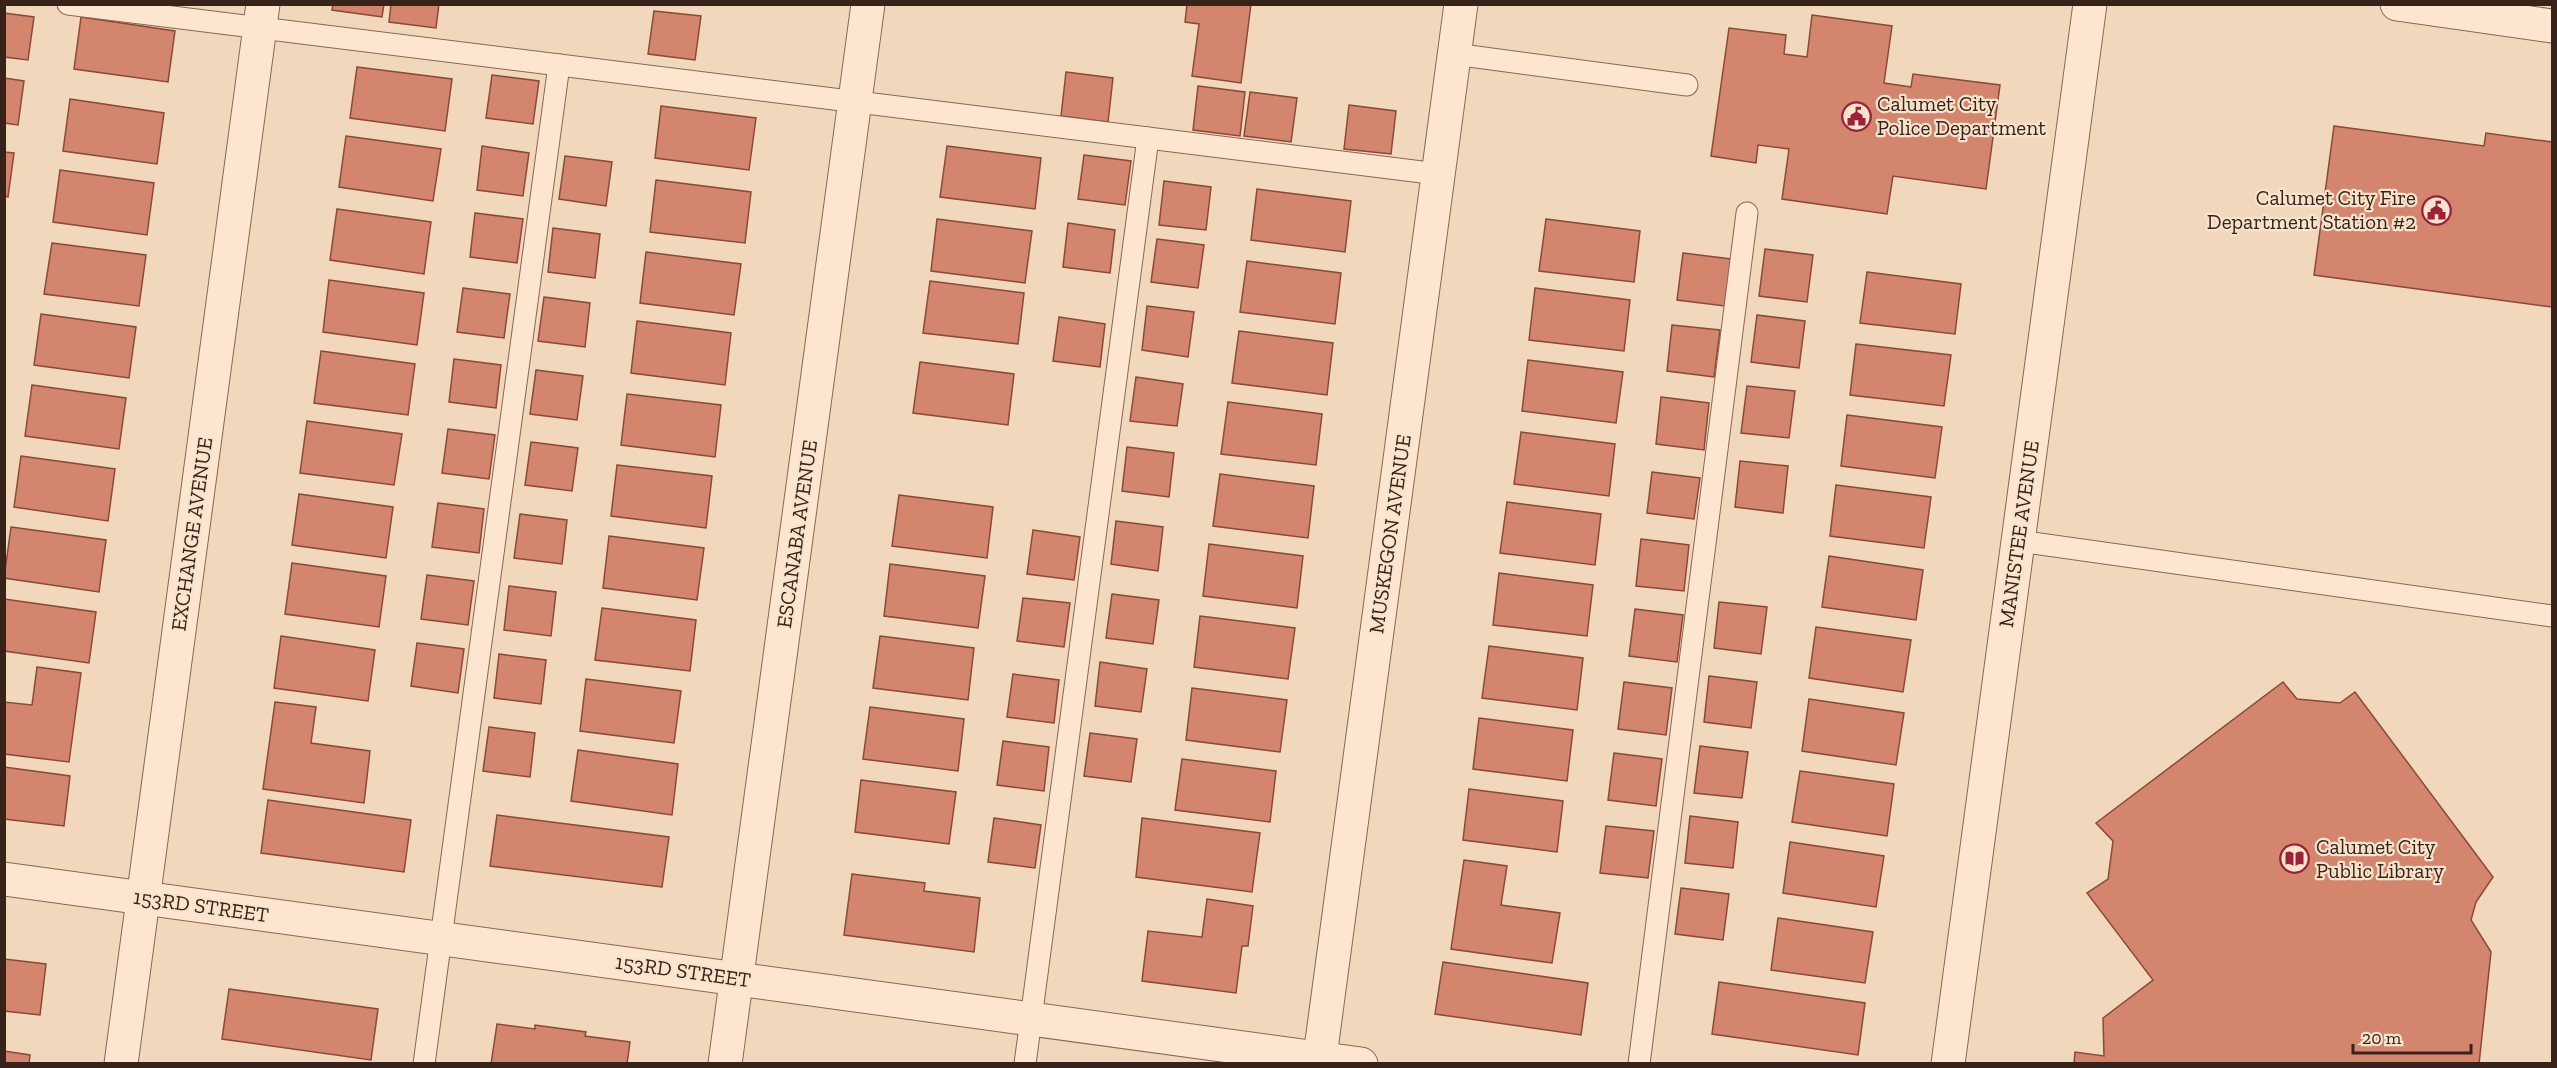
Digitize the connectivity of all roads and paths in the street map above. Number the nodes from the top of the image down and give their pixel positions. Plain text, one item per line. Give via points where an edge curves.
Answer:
1 (68, 4) edge
2 (868, 4) edge
3 (1461, 4) edge
4 (2090, 4) edge
5 (2397, 4) edge
6 (262, 16) edge
7 (2553, 26) edge
8 (1454, 54) junction
9 (559, 65) junction
10 (1687, 85) dead end
11 (855, 104) junction
12 (1148, 138) junction
13 (1438, 174) junction
14 (1747, 213) dead end
15 (2018, 541) junction
16 (2553, 616) edge
17 (4, 879) edge
18 (143, 898) junction
19 (441, 938) junction
20 (737, 979) junction
21 (1031, 1019) junction
22 (1319, 1061) edge
23 (121, 1064) edge
24 (423, 1064) edge
25 (725, 1064) edge
26 (1025, 1064) edge
27 (1361, 1064) edge
28 (1639, 1064) edge
29 (1948, 1064) edge

1 - 6 lane
2 - 11 street, ESCANABA AVENUE
3 - 8 street, MUSKEGON AVENUE
4 - 15 street, MANISTEE AVENUE
5 - 7 street
6 - 9 lane
6 - 18 street, EXCHANGE AVENUE
8 - 10 lane
8 - 13 street, MUSKEGON AVENUE
9 - 11 lane
9 - 19 lane
11 - 12 lane
11 - 20 street, ESCANABA AVENUE
12 - 13 lane
12 - 21 lane
13 - 22 street, MUSKEGON AVENUE
14 - 28 lane
15 - 16 lane
15 - 29 street, MANISTEE AVENUE
17 - 18 street, 153RD STREET
18 - 19 street, 153RD STREET
18 - 23 street, EXCHANGE AVENUE
19 - 20 street, 153RD STREET
19 - 24 lane
20 - 21 street, 153RD STREET
20 - 25 street, ESCANABA AVENUE
21 - 22 street, 153RD STREET
21 - 26 lane
22 - 27 street, 153RD STREET

